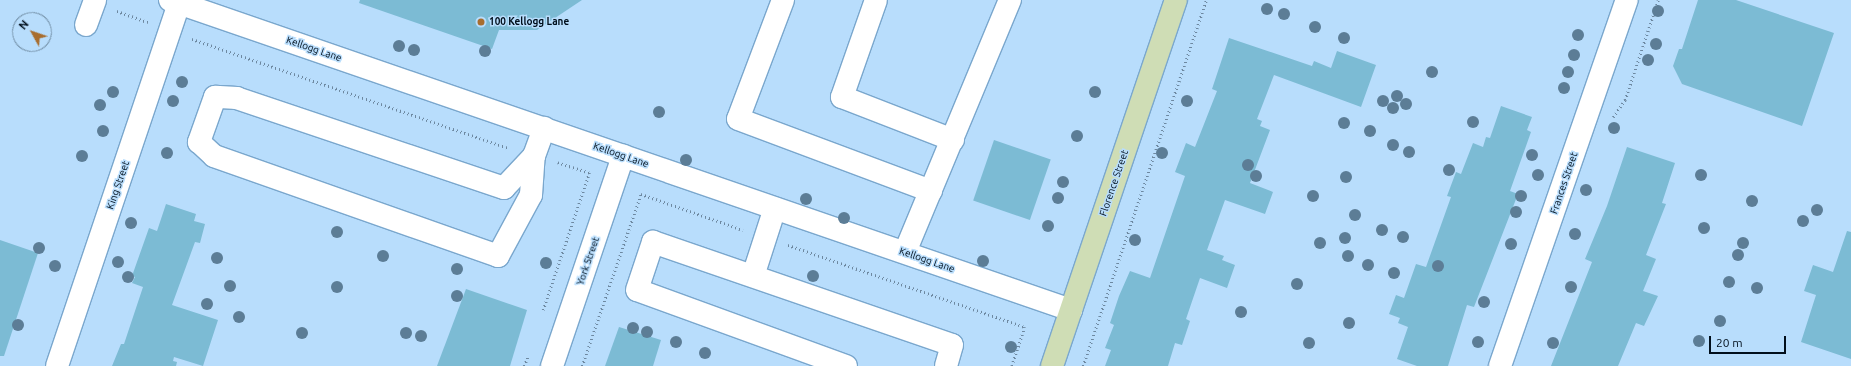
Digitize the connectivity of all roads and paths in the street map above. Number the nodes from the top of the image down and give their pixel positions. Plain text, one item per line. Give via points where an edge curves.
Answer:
1 (783, 0) edge
2 (876, 0) edge
3 (1010, 0) edge
4 (1176, 0) edge
5 (1206, 0) edge
6 (1627, 0) edge
7 (94, 2) edge
8 (175, 2) edge
9 (86, 25) dead end
10 (146, 30) dead end
11 (544, 128) junction
12 (953, 140) junction
13 (623, 156) junction
14 (544, 159) junction
15 (931, 191) junction
16 (775, 208) junction
17 (905, 252) junction
18 (753, 276) junction
19 (1071, 310) junction
20 (542, 314) dead end
21 (529, 351) dead end
22 (57, 366) edge
23 (524, 366) edge
24 (552, 366) edge
25 (846, 366) edge
26 (946, 366) edge
27 (1052, 366) edge
28 (1083, 366) edge
29 (1500, 366) edge

1 - 15 street via 738,119
2 - 12 street via 842,97
3 - 12 street
4 - 19 main road, Florence Street
5 - 28 path
6 - 29 street, Frances Street
7 - 9 street
7 - 10 path via 149,22
8 - 11 street, Kellogg Lane
8 - 22 street, King Street
11 - 13 street, Kellogg Lane
11 - 14 street
12 - 15 street
13 - 16 street, Kellogg Lane
13 - 24 street, York Street
14 - 14 street via 504,188 237,98 215,97 199,142 214,156 498,256 532,195
14 - 20 path via 589,173
15 - 17 street
16 - 17 street, Kellogg Lane
16 - 18 street
17 - 19 street, Kellogg Lane
18 - 25 street via 653,242 637,290
18 - 26 street via 952,345
19 - 27 main road, Florence Street
21 - 23 path

